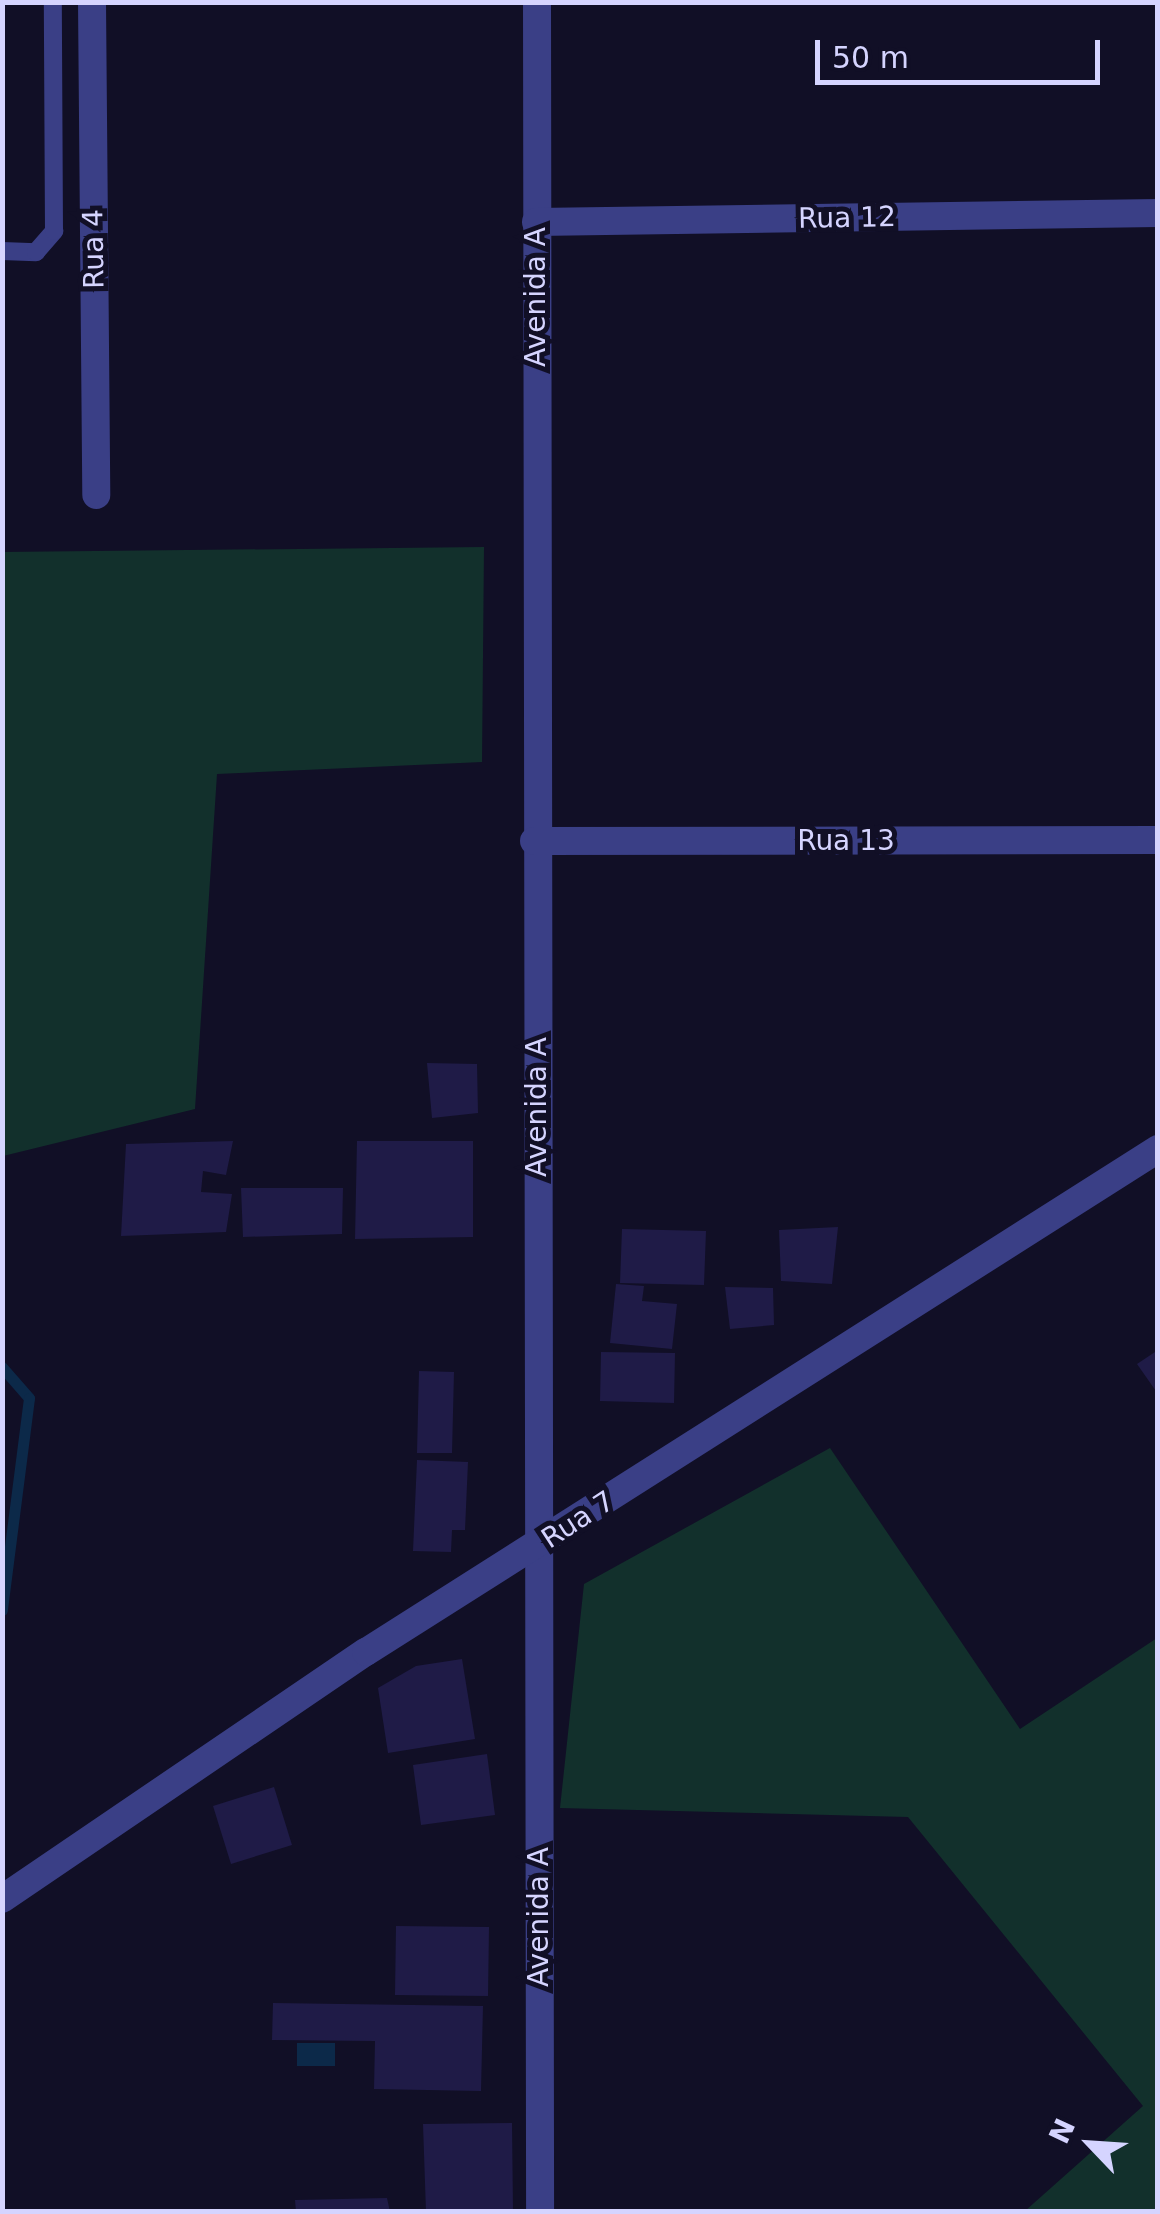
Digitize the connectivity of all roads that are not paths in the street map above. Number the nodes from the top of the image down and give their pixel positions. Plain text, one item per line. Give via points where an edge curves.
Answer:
1 (52, 2) edge
2 (92, 2) edge
3 (537, 2) edge
4 (1158, 213) edge
5 (536, 222) junction
6 (2, 251) edge
7 (96, 495) dead end
8 (534, 840) junction
9 (1158, 840) edge
10 (1158, 1149) edge
11 (540, 1544) junction
12 (2, 1899) edge
13 (540, 2212) edge

1 - 6 lane via 54,231 36,252
2 - 7 street, Rua 4
3 - 5 street, Avenida A
4 - 5 street, Rua 12
5 - 8 street, Avenida A
8 - 9 street, Rua 13
8 - 11 street, Avenida A
10 - 11 street, Rua 7
11 - 12 street, Rua 7 via 366,1652
11 - 13 street, Avenida A

